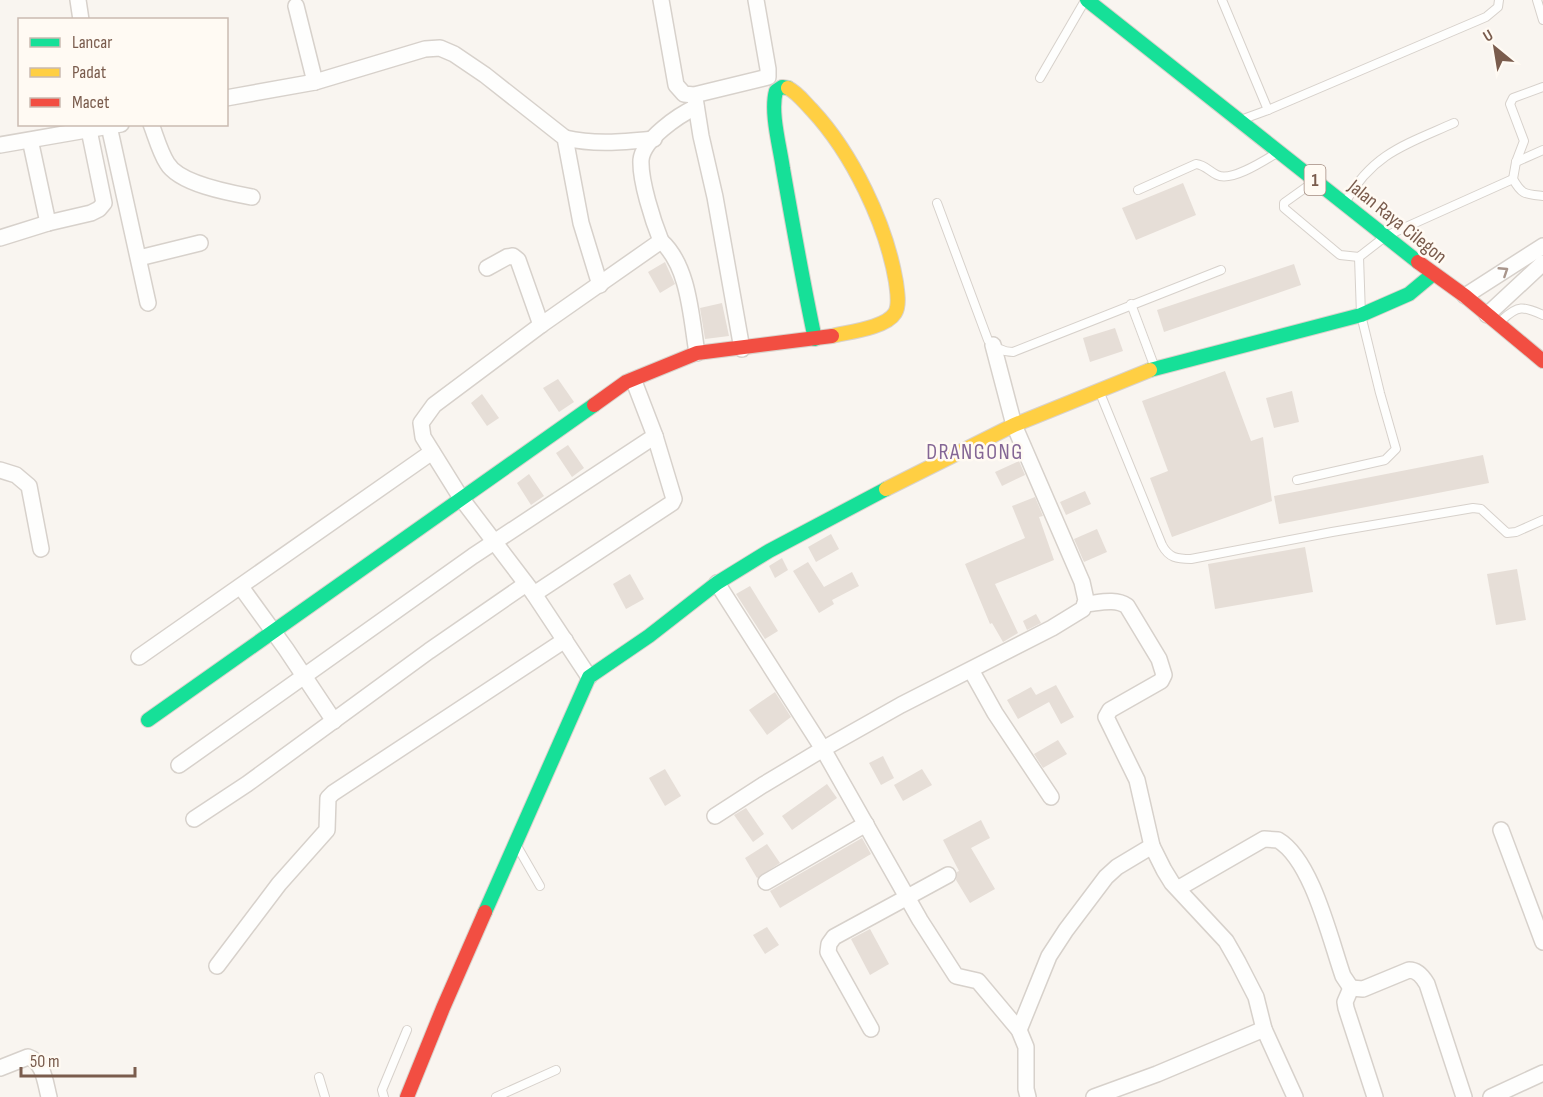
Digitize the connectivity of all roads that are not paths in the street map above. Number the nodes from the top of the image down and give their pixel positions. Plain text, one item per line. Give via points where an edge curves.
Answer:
1 (78, 0) edge
2 (661, 0) edge
3 (756, 0) edge
4 (1086, 0) edge
5 (1221, 0) edge
6 (1499, 0) edge
7 (1537, 0) edge
8 (296, 6) dead end
9 (81, 18) edge
10 (1543, 20) edge
11 (768, 77) junction
12 (1040, 78) dead end
13 (315, 81) junction
14 (1543, 87) edge
15 (228, 98) edge
16 (774, 98) junction
17 (695, 101) junction
18 (1268, 110) junction
19 (1240, 121) junction
20 (1454, 123) dead end
21 (152, 126) edge
22 (104, 127) edge
23 (565, 138) junction
24 (654, 139) junction
25 (31, 144) dead end
26 (0, 145) edge
27 (1543, 150) edge
28 (1278, 151) junction
29 (1516, 162) junction
30 (1513, 179) junction
31 (1316, 181) junction
32 (1138, 190) dead end
33 (1543, 196) edge
34 (252, 197) dead end
35 (937, 203) dead end
36 (1345, 203) junction
37 (48, 223) junction
38 (1386, 236) junction
39 (0, 238) edge
40 (661, 241) junction
41 (200, 243) dead end
42 (1543, 246) edge
43 (1359, 257) junction
44 (139, 258) junction
45 (1543, 263) edge
46 (487, 268) dead end
47 (1221, 270) dead end
48 (1433, 274) junction
49 (600, 285) junction
50 (1464, 296) junction
51 (1513, 302) junction
52 (148, 303) dead end
53 (1131, 304) junction
54 (1360, 315) junction
55 (1543, 315) edge
56 (1492, 319) junction
57 (541, 326) junction
58 (815, 339) junction
59 (993, 345) junction
60 (742, 349) junction
61 (697, 353) junction
62 (1543, 361) edge
63 (1155, 368) junction
64 (631, 381) junction
65 (1099, 390) junction
66 (1014, 425) junction
67 (656, 436) junction
68 (432, 452) junction
69 (0, 470) edge
70 (1297, 480) dead end
71 (461, 498) junction
72 (1543, 520) edge
73 (494, 543) junction
74 (41, 549) dead end
75 (717, 583) junction
76 (241, 587) junction
77 (530, 589) junction
78 (1085, 604) junction
79 (274, 631) junction
80 (565, 640) junction
81 (139, 657) dead end
82 (971, 670) junction
83 (304, 675) junction
84 (589, 677) junction
85 (148, 720) dead end
86 (334, 720) junction
87 (823, 749) junction
88 (179, 765) dead end
89 (1051, 797) dead end
90 (715, 816) dead end
91 (194, 819) dead end
92 (866, 824) junction
93 (1501, 830) dead end
94 (516, 844) junction
95 (1152, 846) junction
96 (948, 875) dead end
97 (766, 882) dead end
98 (540, 886) dead end
99 (1179, 888) junction
100 (908, 899) junction
101 (1543, 942) edge
102 (217, 966) dead end
103 (1351, 988) junction
104 (871, 1029) dead end
105 (1264, 1029) junction
106 (407, 1030) dead end
107 (1019, 1030) junction
108 (0, 1068) edge
109 (556, 1070) dead end
110 (1543, 1073) edge
111 (319, 1077) dead end
112 (1289, 1095) edge
113 (49, 1097) edge
114 (325, 1097) edge
115 (384, 1097) edge
116 (407, 1097) edge
117 (496, 1097) edge
118 (1028, 1097) edge
119 (1094, 1097) edge
120 (1375, 1097) edge
121 (1464, 1097) edge
122 (1491, 1097) edge

1 - 9 street
2 - 17 street via 676,85
3 - 11 street
4 - 12 lane
4 - 19 main road, Jalan Raya Cilegon / 1
5 - 18 lane
6 - 18 lane via 1498,7 1486,17
7 - 10 lane
8 - 13 street
11 - 16 street
11 - 17 street
13 - 15 street
13 - 23 street via 405,54 440,48 485,75
14 - 29 lane via 1511,101 1524,141
16 - 58 main road
16 - 58 main road via 782,87 790,89 825,124 881,228 898,295 897,311 890,320
17 - 24 street
17 - 60 street
18 - 19 lane
19 - 28 main road, Jalan Raya Cilegon / 1
20 - 36 lane via 1378,160
21 - 34 street via 168,165 178,173 212,189
22 - 26 street
22 - 37 street via 104,203 91,213
22 - 44 street
23 - 24 street via 596,143
23 - 49 street via 580,224
24 - 40 street via 641,159
25 - 37 street
27 - 29 lane
28 - 31 main road, Jalan Raya Cilegon / 1
28 - 32 lane via 1257,165 1226,177 1196,164
29 - 30 lane
30 - 33 lane via 1525,194
30 - 38 lane
31 - 36 main road, Jalan Raya Cilegon / 1
31 - 43 lane via 1284,203 1284,208 1340,255
35 - 59 lane via 984,332
36 - 38 main road, Jalan Raya Cilegon / 1
37 - 39 street
38 - 43 lane
38 - 48 main road, Jalan Raya Cilegon / 1
40 - 49 street
40 - 61 street via 670,249 682,273
41 - 44 street
50 -> 42 street
43 - 54 lane
44 - 52 street
45 - 51 street
46 - 57 street via 507,257 519,260
47 - 53 lane
48 - 50 main road, Jalan Raya Cilegon / 1
48 - 54 main road via 1409,294
49 - 57 street
50 - 56 main road, Jalan Raya Cilegon / 1
51 - 55 lane
51 - 56 street
53 - 59 lane via 1013,352
53 - 63 lane
54 - 63 main road
54 - 70 lane via 1396,450 1386,460
56 - 62 main road, Jalan Raya Cilegon / 1
57 - 68 street via 434,405 421,423 423,437
58 - 60 main road
59 - 66 street
60 - 61 main road
61 - 64 main road
63 - 65 main road
64 - 67 street
64 - 71 main road via 619,385
65 - 66 main road
65 - 72 lane via 1162,545 1174,558 1191,559 1473,508 1481,509 1507,533
66 - 75 main road via 769,551
66 - 78 street via 1082,582
67 - 73 street
67 - 77 street via 673,502
68 - 71 street
68 - 76 street
69 - 74 street via 16,475 29,486
71 - 73 street
71 - 79 main road
73 - 77 street
73 - 83 street
75 - 84 main road
75 - 87 street
76 - 79 street
76 - 81 street
77 - 80 street
77 - 86 street
78 - 82 street via 1052,628
78 - 95 street via 1121,602 1127,606 1163,670 1161,681 1110,710 1106,717 1137,780
79 - 83 street
79 - 85 main road
80 - 84 street
80 - 102 street via 328,798 327,830 279,884
82 - 87 street
82 - 89 street
83 - 86 street
83 - 88 street
84 - 94 main road
86 - 91 street
87 - 90 street
87 - 92 street
92 - 97 street
92 - 100 street
93 - 101 street
94 - 98 lane
94 - 116 main road
95 - 99 street via 1172,883
95 - 107 street via 1117,867 1066,930 1049,956
96 - 100 street
99 - 103 street via 1264,839 1278,840 1299,862 1311,884 1343,976
99 - 105 street via 1226,941 1239,962 1256,997
100 - 104 street via 829,944 828,952
100 - 107 street via 956,976 978,981
103 - 120 street via 1346,1008
103 - 121 street via 1363,990 1409,970 1422,976
105 - 112 street
105 - 119 street
106 - 115 lane via 382,1090
107 - 118 street via 1026,1047
108 - 113 street via 28,1057 33,1059 38,1062
109 - 117 lane
110 - 122 street
111 - 114 lane

